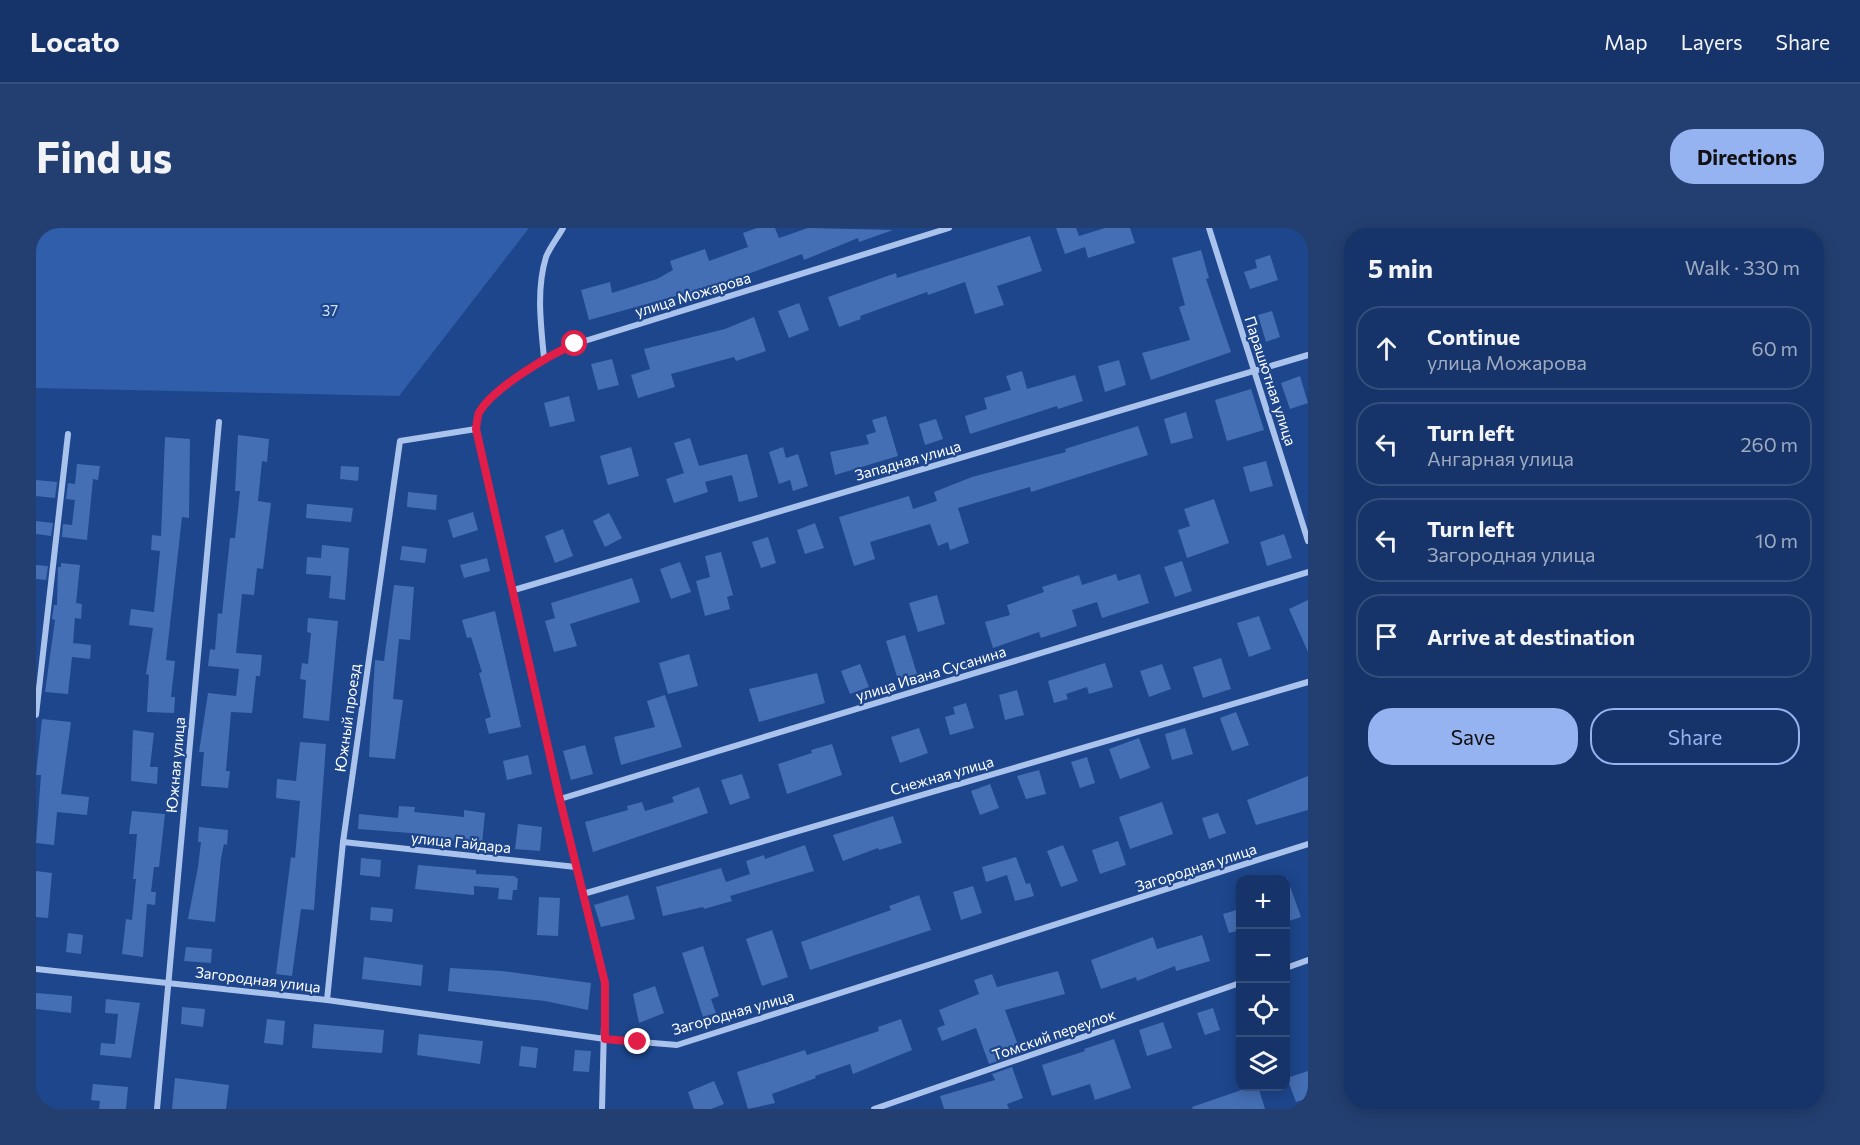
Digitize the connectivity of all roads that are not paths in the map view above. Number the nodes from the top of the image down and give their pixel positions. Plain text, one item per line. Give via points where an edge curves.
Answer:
1 (563, 228) edge
2 (949, 228) edge
3 (1209, 228) edge
4 (1308, 355) edge
5 (544, 358) junction
6 (1255, 372) junction
7 (219, 422) dead end
8 (476, 429) junction
9 (68, 434) dead end
10 (1308, 541) edge
11 (1308, 572) edge
12 (514, 590) junction
13 (1308, 682) edge
14 (36, 715) edge
15 (560, 800) junction
16 (343, 842) junction
17 (1308, 844) edge
18 (576, 867) junction
19 (583, 894) junction
20 (1308, 960) edge
21 (1290, 967) edge
22 (36, 969) edge
23 (168, 982) junction
24 (1236, 984) edge
25 (327, 1000) junction
26 (605, 1039) junction
27 (156, 1109) edge
28 (602, 1109) edge
29 (874, 1109) edge

1 - 5 street via 547,256 542,284 539,311
2 - 5 street, улица Можарова via 575,344
3 - 6 street, Парашютная улица
4 - 6 street, Западная улица
5 - 8 street, улица Можарова via 479,412
6 - 10 street, Парашютная улица
6 - 12 street, Западная улица
7 - 23 street, Южная улица
8 - 12 street
8 - 16 street, Южный проезд via 400,441
9 - 14 street
11 - 15 street, улица Ивана Сусанина
12 - 15 street
13 - 19 street, Снежная улица
15 - 18 street
16 - 18 street, улица Гайдара
16 - 25 street, Южный проезд
17 - 26 street, Загородная улица via 677,1045
18 - 19 street
19 - 26 street via 605,983
20 - 21 street
22 - 23 street, Загородная улица
23 - 25 street, Загородная улица
23 - 27 street, Южная улица
24 - 29 street, Томский переулок
25 - 26 street, Загородная улица
26 - 28 street

